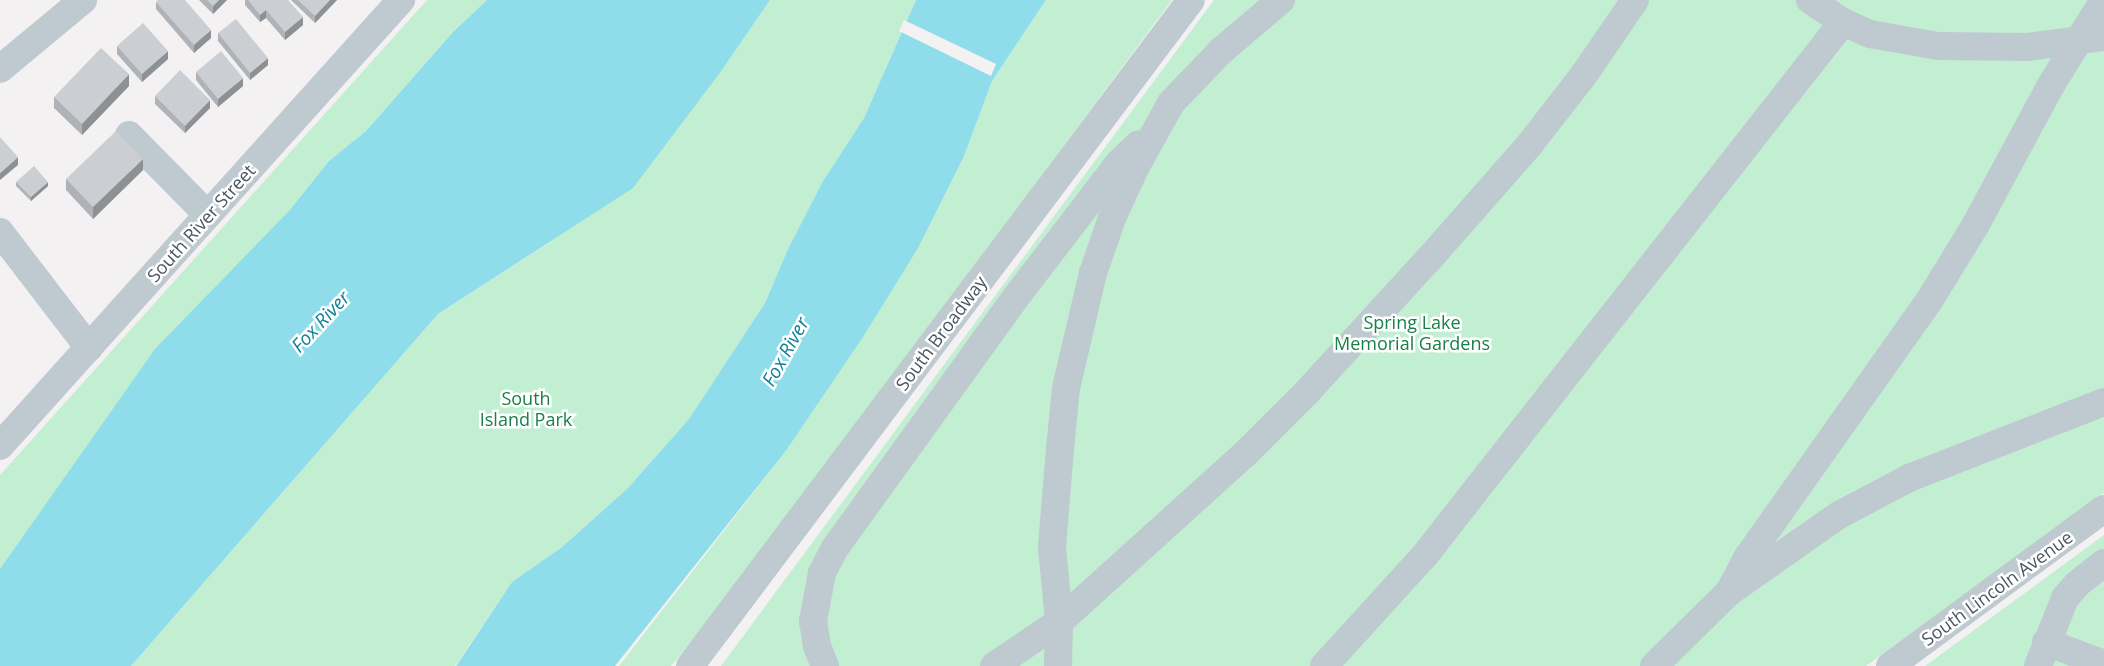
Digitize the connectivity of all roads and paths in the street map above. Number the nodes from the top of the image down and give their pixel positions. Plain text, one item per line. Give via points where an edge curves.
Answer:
1 (84, 0) edge
2 (402, 0) edge
3 (1191, 0) edge
4 (1281, 0) edge
5 (1635, 0) edge
6 (1810, 0) edge
7 (2104, 0) edge
8 (1843, 22) junction
9 (2104, 38) edge
10 (2077, 42) junction
11 (0, 69) edge
12 (1155, 128) junction
13 (129, 135) dead end
14 (208, 215) junction
15 (0, 232) edge
16 (89, 348) junction
17 (2104, 402) edge
18 (0, 446) edge
19 (2104, 510) edge
20 (2104, 564) edge
21 (1729, 592) junction
22 (1059, 622) junction
23 (2042, 654) edge
24 (2104, 664) edge
25 (690, 666) edge
26 (825, 666) edge
27 (994, 666) edge
28 (1058, 666) edge
29 (1324, 666) edge
30 (1654, 666) edge
31 (1890, 666) edge

1 - 11 street
2 - 14 street, South River Street
3 - 25 street, South Broadway
4 - 12 street via 1221,51 1171,103
5 - 22 street via 1583,76 1530,144 1307,392 1245,454
6 - 8 street
7 - 10 street
8 - 10 street via 1870,34 1938,46 1984,48
8 - 29 street via 1425,555
9 - 10 street
10 - 21 street via 2050,85 1975,226 1929,301 1769,525
12 - 22 street via 1112,218 1093,273 1066,388 1052,546
12 - 26 street via 1118,164 1085,206 835,548 822,573 813,621 817,646
13 - 14 street
14 - 16 street, South River Street
15 - 16 street
16 - 18 street, South River Street
17 - 21 street via 1909,478 1839,515
19 - 31 street, South Lincoln Avenue
20 - 23 street via 2077,584 2065,598
21 - 30 street
22 - 27 street
22 - 28 street
23 - 24 street

